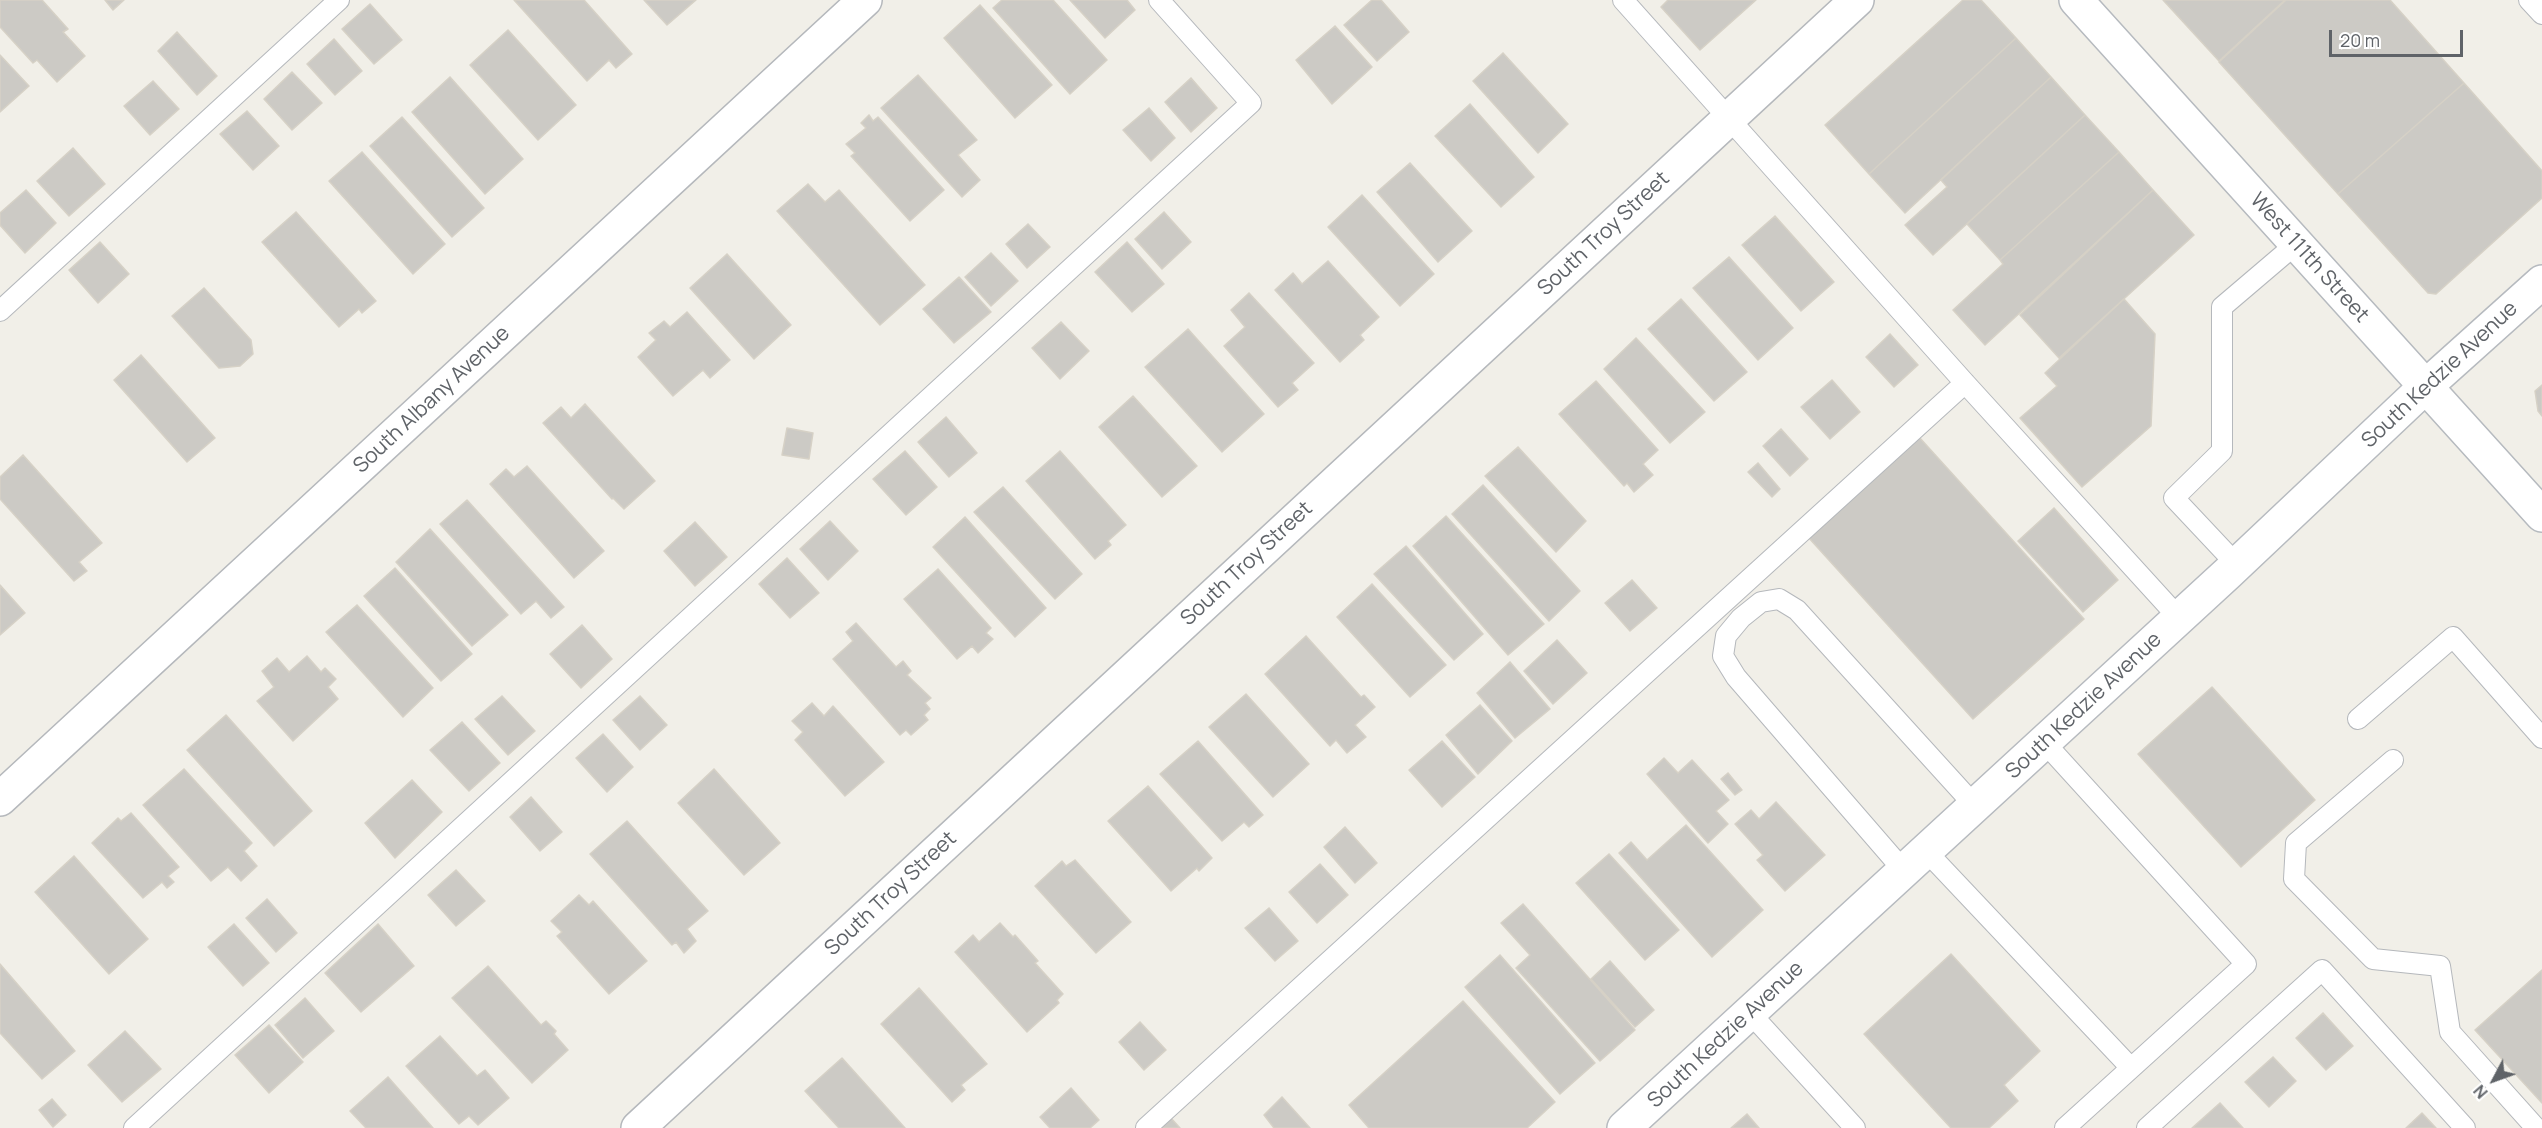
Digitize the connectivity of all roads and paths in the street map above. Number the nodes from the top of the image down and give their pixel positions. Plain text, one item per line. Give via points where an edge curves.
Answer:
1 (339, 0) edge
2 (865, 0) edge
3 (1160, 0) edge
4 (1623, 0) edge
5 (1857, 0) edge
6 (2076, 0) edge
7 (2529, 0) edge
8 (2542, 14) edge
9 (1729, 118) junction
10 (2296, 244) junction
11 (2542, 282) edge
12 (0, 312) edge
13 (1965, 383) junction
14 (2425, 387) junction
15 (2542, 515) edge
16 (2236, 565) junction
17 (2179, 618) junction
18 (2358, 719) dead end
19 (2542, 738) edge
20 (2044, 742) junction
21 (2393, 760) dead end
22 (0, 799) edge
23 (1975, 806) junction
24 (1915, 861) junction
25 (1750, 1013) junction
26 (2131, 1068) junction
27 (134, 1128) edge
28 (638, 1128) edge
29 (1146, 1128) edge
30 (1624, 1128) edge
31 (1855, 1128) edge
32 (2065, 1128) edge
33 (2147, 1128) edge
34 (2465, 1128) edge
35 (2536, 1128) edge

1 - 12 lane
2 - 22 street, South Albany Avenue
3 - 27 lane via 1251,103
4 - 9 lane
5 - 9 street, South Troy Street
6 - 10 street, West 111th Street
7 - 8 lane
9 - 13 lane
9 - 28 street, South Troy Street
10 - 14 street, West 111th Street
10 - 16 lane via 2222,307 2222,451 2174,498
11 - 14 street, South Kedzie Avenue
13 - 17 lane
13 - 29 lane
14 - 15 street, West 111th Street
14 - 16 street, South Kedzie Avenue
16 - 17 street, South Kedzie Avenue
17 - 20 street, South Kedzie Avenue
18 - 19 lane via 2453,637
20 - 23 street, South Kedzie Avenue
20 - 26 lane via 2246,964
21 - 35 lane via 2296,843 2294,879 2373,960 2440,966 2450,1032
23 - 24 street, South Kedzie Avenue
23 - 24 lane via 1797,610 1779,599 1761,602 1741,618 1726,636 1723,656 1736,676
24 - 25 street, South Kedzie Avenue
24 - 26 lane
25 - 30 street, South Kedzie Avenue
25 - 31 lane
26 - 32 lane
33 - 34 lane via 2322,970

